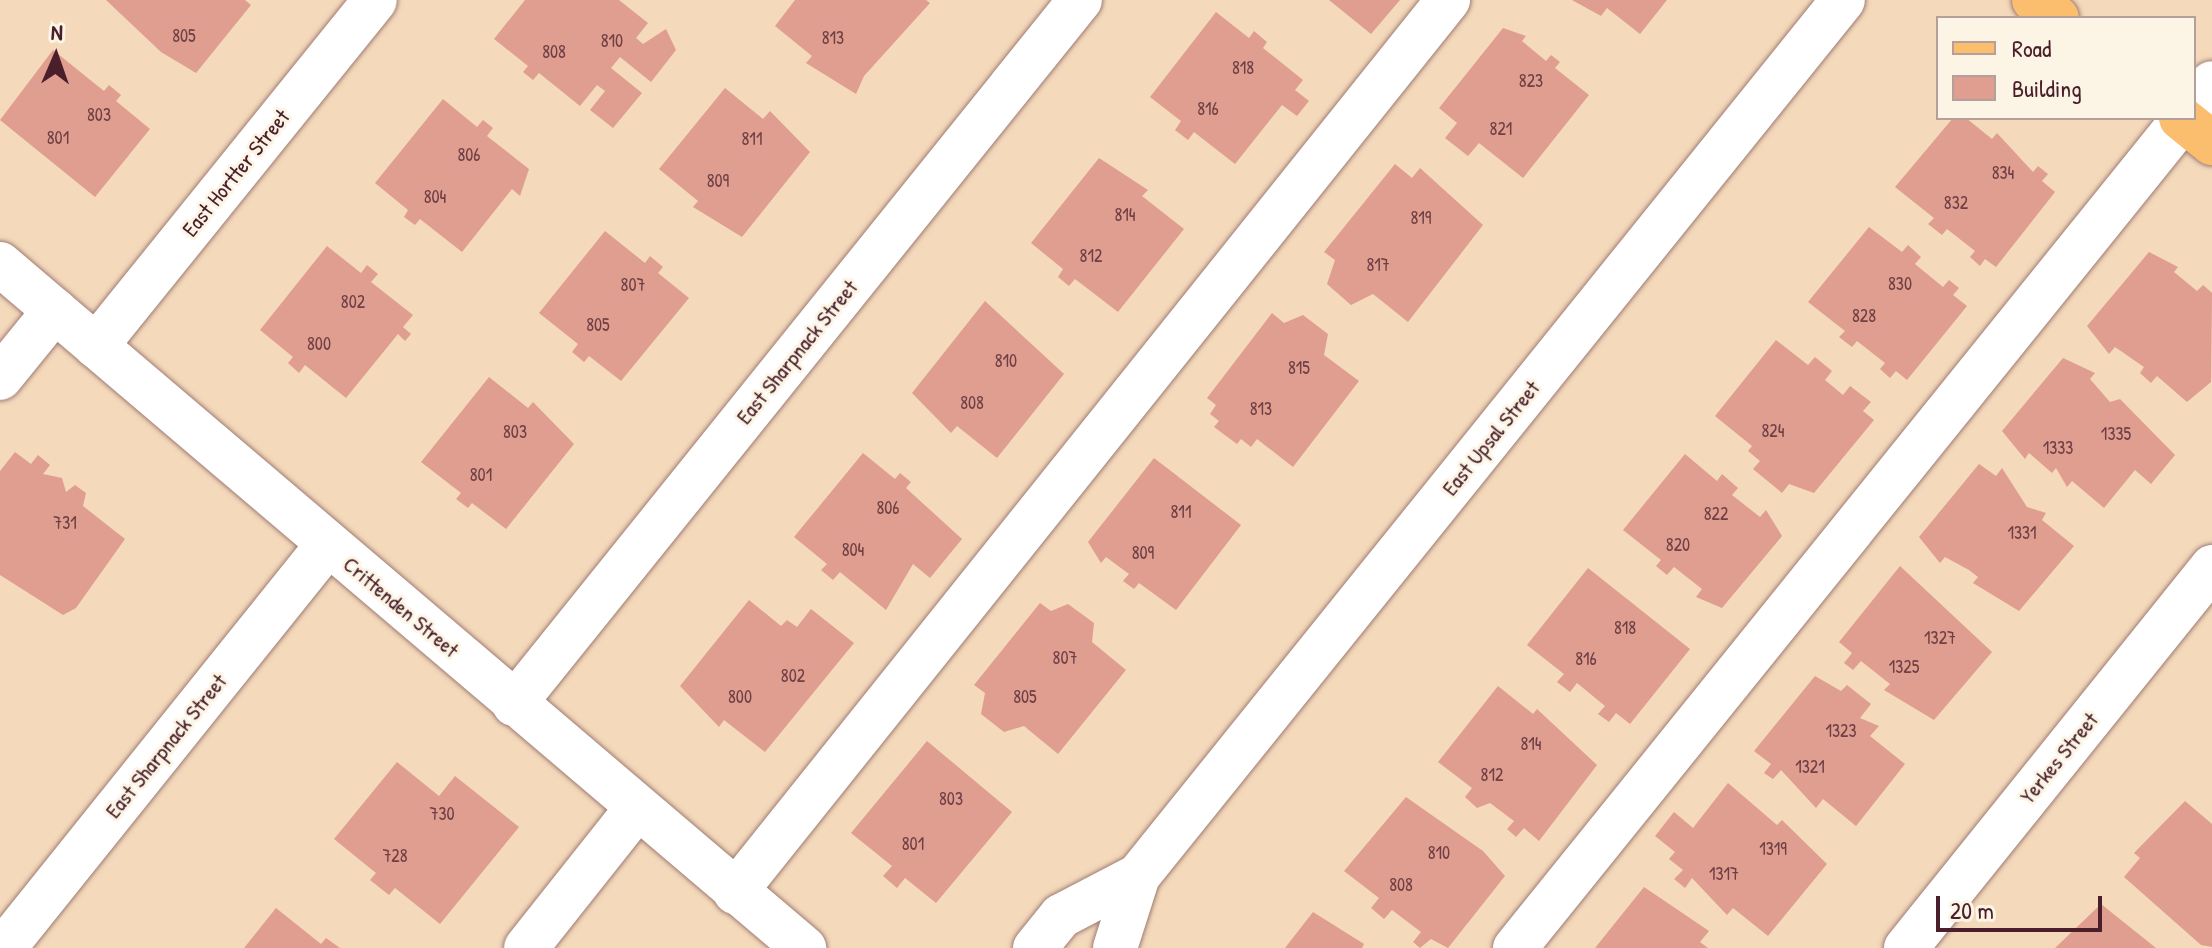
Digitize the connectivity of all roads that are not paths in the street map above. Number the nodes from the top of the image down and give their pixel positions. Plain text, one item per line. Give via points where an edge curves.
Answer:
1 (375, 0) edge
2 (1080, 0) edge
3 (1448, 0) edge
4 (1843, 0) edge
5 (2034, 0) edge
6 (2054, 16) edge
7 (2212, 83) edge
8 (2196, 112) edge
9 (2191, 121) edge
10 (0, 264) edge
11 (55, 310) junction
12 (96, 346) junction
13 (0, 378) edge
14 (328, 544) junction
15 (2212, 567) edge
16 (514, 704) junction
17 (637, 808) junction
18 (1138, 876) junction
19 (735, 892) junction
20 (4, 948) edge
21 (526, 948) edge
22 (804, 948) edge
23 (1035, 948) edge
24 (1115, 948) edge
25 (1515, 948) edge
26 (1906, 948) edge

1 - 12 street, East Hortter Street
2 - 16 street, East Sharpnack Street
3 - 19 street
4 - 18 street, East Upsal Street
5 - 6 main road
7 - 8 street
9 - 25 street
10 - 11 street, Crittenden Street
11 - 12 street, Crittenden Street
11 - 13 street
12 - 14 street, Crittenden Street
14 - 16 street, Crittenden Street
14 - 20 street, East Sharpnack Street
15 - 26 street, Yerkes Street
16 - 17 street, Crittenden Street
17 - 19 street, Crittenden Street
17 - 21 street
18 - 23 street, East Upsal Street via 1061,916
18 - 24 street, East Upsal Street
19 - 22 street, Crittenden Street

